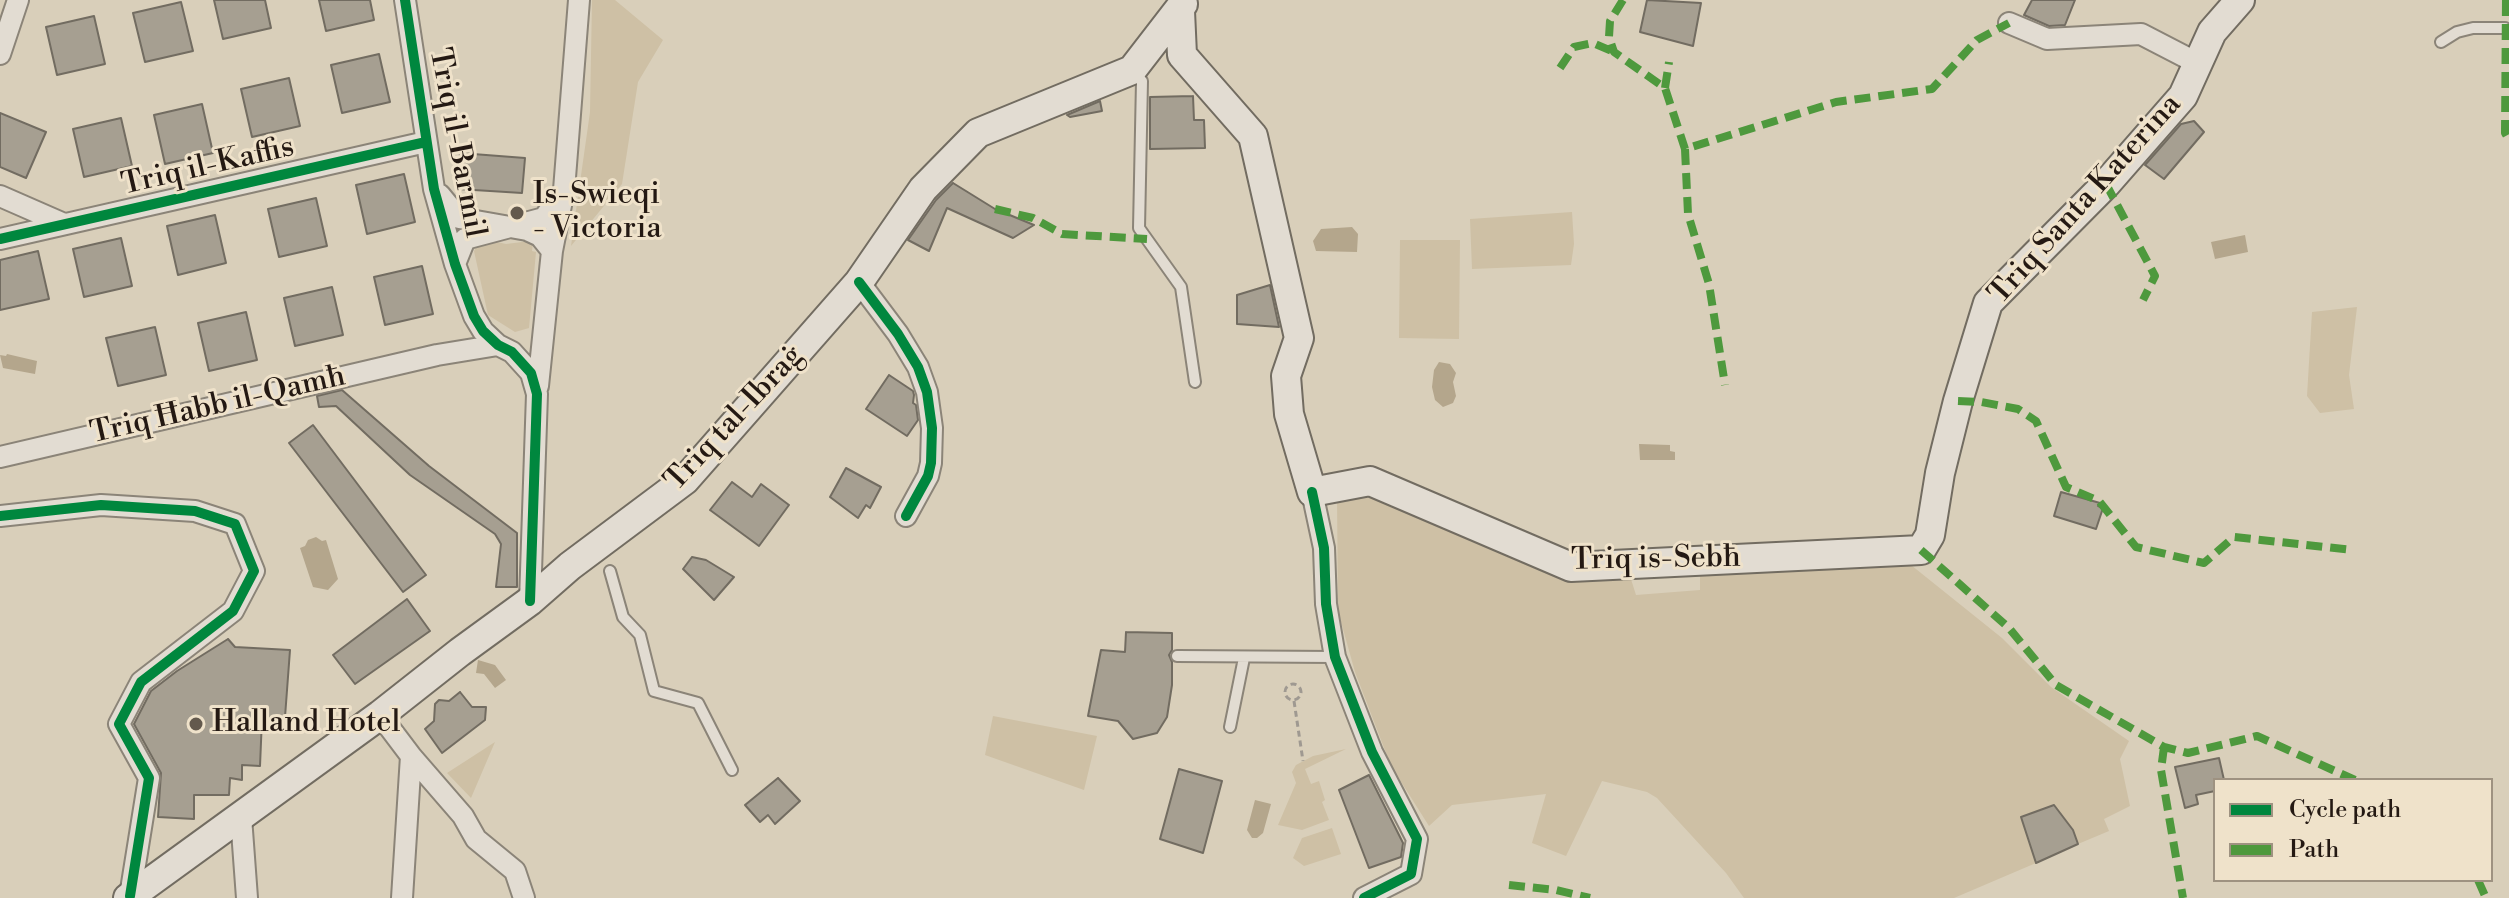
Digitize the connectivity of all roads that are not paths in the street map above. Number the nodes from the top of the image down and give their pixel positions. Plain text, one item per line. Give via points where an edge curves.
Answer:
1 (18, 0) edge
2 (405, 0) edge
3 (579, 0) edge
4 (2240, 0) edge
5 (1183, 5) edge
6 (2009, 23) dead end
7 (2505, 28) dead end
8 (2441, 42) dead end
9 (1, 49) edge
10 (1182, 55) junction
11 (2199, 64) junction
12 (1132, 70) junction
13 (426, 142) junction
14 (434, 189) junction
15 (564, 190) junction
16 (0, 196) edge
17 (64, 224) junction
18 (507, 227) junction
19 (0, 239) edge
20 (552, 251) junction
21 (455, 264) junction
22 (859, 282) junction
23 (474, 316) junction
24 (543, 332) junction
25 (505, 348) junction
26 (437, 355) junction
27 (1195, 382) dead end
28 (537, 394) junction
29 (0, 457) edge
30 (1312, 492) junction
31 (0, 516) edge
32 (906, 516) dead end
33 (1921, 550) joint
34 (610, 571) dead end
35 (530, 601) junction
36 (1177, 656) dead end
37 (1335, 657) junction
38 (1244, 658) junction
39 (380, 715) junction
40 (1230, 727) dead end
41 (411, 756) junction
42 (732, 770) dead end
43 (241, 817) junction
44 (129, 897) edge
45 (247, 898) edge
46 (402, 898) edge
47 (524, 898) edge
48 (1364, 898) edge

1 - 9 street
2 - 13 street, Triq il-Barmil
3 - 15 street
4 - 11 main road, Triq Santa Katerina via 2212,32
5 - 10 main road
5 - 12 main road, Triq tal-Ibraġ
6 - 11 street via 2047,39 2141,34
7 - 8 lane via 2473,28
10 - 12 main road
10 - 30 main road via 1253,136 1299,338 1286,376 1289,414
11 - 33 main road, Triq Santa Katerina via 2183,96 2106,184 1988,303 1954,416 1930,535
12 - 22 main road, Triq tal-Ibraġ via 978,133 923,189
12 - 27 lane via 1142,81 1139,228 1181,287
13 - 14 street, Triq il-Barmil
13 - 17 street, Triq il-Kaffis
14 - 18 street, Triq il-Barmil via 459,218
14 - 21 street, Triq il-Barmil
15 - 18 street, Triq il-Barmil via 544,218
15 - 20 street
16 - 17 street
17 - 19 street, Triq il-Kaffis
18 - 20 street via 540,236
18 - 21 street via 465,239
20 - 24 street
21 - 23 street, Triq il-Barmil
22 - 32 street via 898,334 927,392 931,463
22 - 35 main road, Triq tal-Ibraġ via 685,480
23 - 25 street, Triq il-Barmil
23 - 26 street, Triq Ħabb il-Qamħ via 463,337
24 - 25 street via 526,350
24 - 28 street
25 - 26 street, Triq Ħabb il-Qamħ
25 - 28 street, Triq il-Barmil via 531,373
26 - 29 street, Triq Ħabb il-Qamħ
28 - 35 street, Triq il-Barmil
30 - 33 main road, Triq is-Sebħ via 1370,481 1571,567
30 - 37 street via 1324,548
31 - 44 street via 101,505 195,511 235,524 254,571 233,611 141,682 119,724 149,778
34 - 42 lane via 623,617 640,635 654,691 698,703
35 - 39 main road, Triq tal-Ibraġ
36 - 38 lane
37 - 38 lane
37 - 48 street via 1372,752 1417,839 1411,874
38 - 40 lane
39 - 41 street
39 - 43 main road, Triq tal-Ibraġ
41 - 46 street
41 - 47 street via 476,839 515,871
43 - 44 main road, Triq tal-Ibraġ
43 - 45 street

